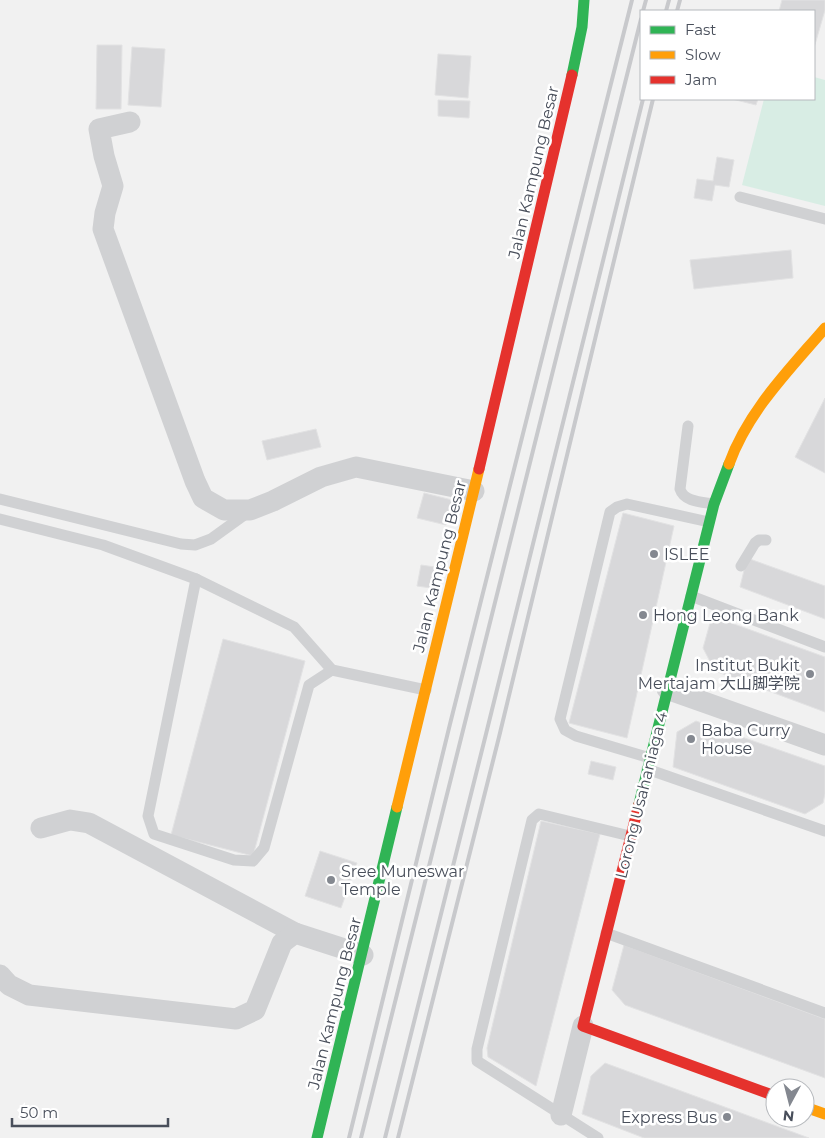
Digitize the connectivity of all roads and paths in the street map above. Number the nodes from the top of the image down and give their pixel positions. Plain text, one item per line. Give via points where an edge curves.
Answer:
1 (584, 0) edge
2 (130, 122) dead end
3 (740, 197) dead end
4 (825, 219) edge
5 (825, 328) edge
6 (688, 426) dead end
7 (474, 491) junction
8 (0, 499) edge
9 (714, 504) junction
10 (250, 510) junction
11 (0, 519) edge
12 (709, 522) junction
13 (766, 540) dead end
14 (740, 566) dead end
15 (196, 579) junction
16 (690, 596) junction
17 (825, 647) edge
18 (332, 670) junction
19 (667, 688) junction
20 (426, 690) junction
21 (825, 745) edge
22 (649, 763) junction
23 (40, 828) dead end
24 (825, 831) edge
25 (630, 836) junction
26 (294, 933) junction
27 (606, 933) junction
28 (362, 955) junction
29 (0, 975) edge
30 (825, 1013) edge
31 (582, 1026) junction
32 (765, 1092) edge
33 (561, 1115) junction
34 (317, 1138) edge
35 (598, 1138) edge

1 - 7 street, Jalan Kampung Besar via 577,55
2 - 10 street via 99,129 113,186 104,213 103,228 194,481 203,498 224,510
3 - 4 lane
5 - 9 street, Lorong Usahaniaga 4 via 766,397 735,447
6 - 9 lane via 680,489 682,495
7 - 10 street via 356,467 321,477
7 - 20 street, Jalan Kampung Besar
8 - 10 lane via 196,545
9 - 12 street, Lorong Usahaniaga 4
11 - 15 lane via 103,545
12 - 16 street, Lorong Usahaniaga 4
12 - 22 lane via 627,504 610,512 560,719 565,730 576,736
13 - 14 lane via 755,543
15 - 18 lane via 294,626
15 - 18 lane via 148,816 154,834 234,860 253,861 264,848 309,685
16 - 17 lane
16 - 19 street, Lorong Usahaniaga 4
18 - 20 lane
19 - 21 street
19 - 22 street, Lorong Usahaniaga 4
20 - 28 street, Jalan Kampung Besar
22 - 24 lane
22 - 25 street, Lorong Usahaniaga 4
23 - 26 street via 70,820 89,823
25 - 27 street, Lorong Usahaniaga 4
25 - 33 lane via 539,814 532,820 477,1049 477,1061
26 - 28 street
26 - 29 street via 282,944 255,1010 236,1018 30,995 9,985
27 - 30 lane
27 - 31 street, Lorong Usahaniaga 4
28 - 34 street, Jalan Kampung Besar
31 - 32 street
31 - 33 street, Lorong Usahaniaga 4
33 - 35 lane

